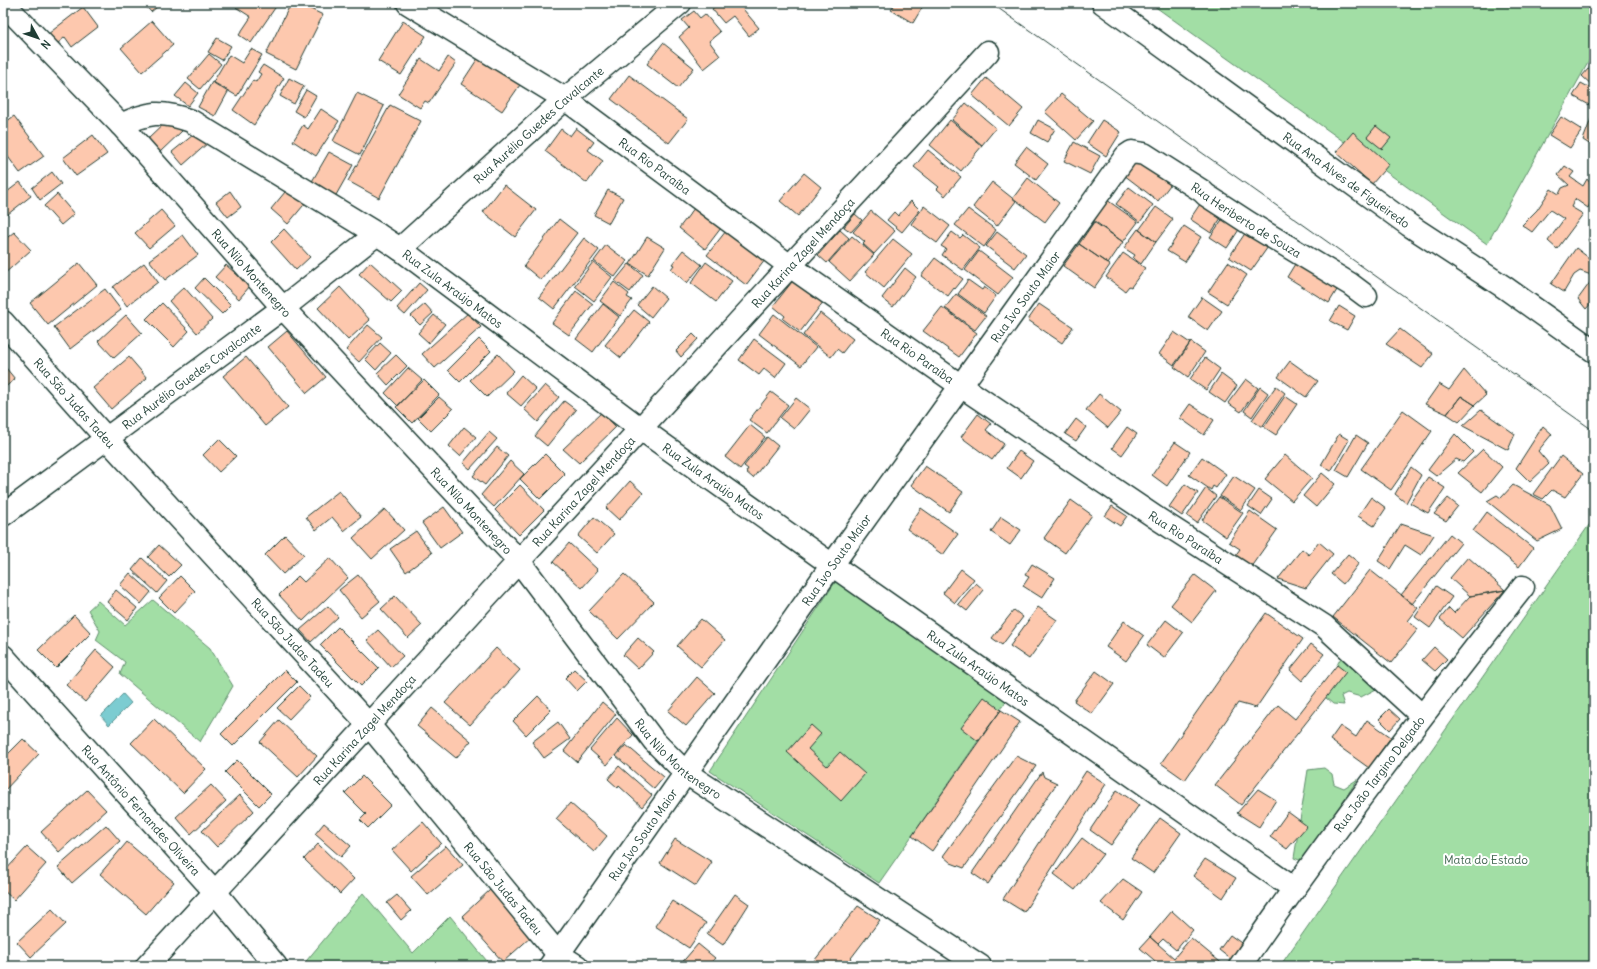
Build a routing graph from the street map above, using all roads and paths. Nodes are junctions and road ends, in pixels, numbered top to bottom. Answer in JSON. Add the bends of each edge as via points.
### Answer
{"nodes":[{"id":1,"x":3,"y":3,"type":"edge"},
{"id":2,"x":408,"y":3,"type":"edge"},
{"id":3,"x":680,"y":3,"type":"edge"},
{"id":4,"x":1103,"y":3,"type":"edge"},
{"id":5,"x":988,"y":52,"type":"dead end"},
{"id":6,"x":565,"y":99,"type":"junction"},
{"id":7,"x":121,"y":125,"type":"junction"},
{"id":8,"x":1126,"y":156,"type":"joint"},
{"id":9,"x":377,"y":234,"type":"junction"},
{"id":10,"x":400,"y":249,"type":"junction"},
{"id":11,"x":790,"y":266,"type":"junction"},
{"id":12,"x":1366,"y":296,"type":"dead end"},
{"id":13,"x":283,"y":308,"type":"junction"},
{"id":14,"x":3,"y":322,"type":"edge"},
{"id":15,"x":1594,"y":351,"type":"edge"},
{"id":16,"x":961,"y":386,"type":"junction"},
{"id":17,"x":641,"y":429,"type":"junction"},
{"id":18,"x":106,"y":439,"type":"junction"},
{"id":19,"x":3,"y":515,"type":"edge"},
{"id":20,"x":519,"y":561,"type":"junction"},
{"id":21,"x":832,"y":564,"type":"junction"},
{"id":22,"x":1523,"y":587,"type":"dead end"},
{"id":23,"x":3,"y":656,"type":"edge"},
{"id":24,"x":1421,"y":716,"type":"junction"},
{"id":25,"x":369,"y":725,"type":"junction"},
{"id":26,"x":686,"y":773,"type":"junction"},
{"id":27,"x":1294,"y":888,"type":"junction"},
{"id":28,"x":215,"y":892,"type":"junction"},
{"id":29,"x":554,"y":960,"type":"edge"},
{"id":30,"x":148,"y":966,"type":"edge"},
{"id":31,"x":276,"y":966,"type":"edge"},
{"id":32,"x":576,"y":966,"type":"edge"},
{"id":33,"x":980,"y":966,"type":"edge"},
{"id":34,"x":1240,"y":966,"type":"edge"}],
"edges":[{"from":1,"to":7,"type":"street","name":"Rua Nilo Montenegro"},
{"from":2,"to":6,"type":"street","name":"Rua Rio Paraíba"},
{"from":3,"to":6,"type":"street","name":"Rua Aurélio Guedes Cavalcante"},
{"from":4,"to":15,"type":"street","name":"Rua Ana Alves de Figueiredo","via":[[1409,225],[1504,287]]},
{"from":5,"to":11,"type":"street","name":"Rua Karina Zagel Mendoça"},
{"from":6,"to":10,"type":"street","name":"Rua Aurélio Guedes Cavalcante"},
{"from":6,"to":11,"type":"street","name":"Rua Rio Paraíba"},
{"from":7,"to":9,"type":"street","name":"Rua Zula Araújo Matos","via":[[141,116],[154,114],[191,121]]},
{"from":7,"to":13,"type":"street","name":"Rua Nilo Montenegro"},
{"from":8,"to":12,"type":"street","name":"Rua Heriberto de Souza","via":[[1132,152],[1144,154]]},
{"from":8,"to":16,"type":"street","name":"Rua Ivo Souto Maior"},
{"from":9,"to":10,"type":"street","name":"Rua Zula Araújo Matos"},
{"from":9,"to":13,"type":"street","name":"Rua Aurélio Guedes Cavalcante"},
{"from":10,"to":17,"type":"street","name":"Rua Zula Araújo Matos"},
{"from":11,"to":16,"type":"street","name":"Rua Rio Paraíba"},
{"from":11,"to":17,"type":"street","name":"Rua Karina Zagel Mendoça"},
{"from":13,"to":18,"type":"street","name":"Rua Aurélio Guedes Cavalcante"},
{"from":13,"to":20,"type":"street","name":"Rua Nilo Montenegro"},
{"from":14,"to":18,"type":"street","name":"Rua São Judas Tadeu"},
{"from":16,"to":21,"type":"street","name":"Rua Ivo Souto Maior"},
{"from":16,"to":24,"type":"street","name":"Rua Rio Paraíba","via":[[1158,519],[1324,626]]},
{"from":17,"to":20,"type":"street","name":"Rua Karina Zagel Mendoça"},
{"from":17,"to":21,"type":"street","name":"Rua Zula Araújo Matos"},
{"from":18,"to":19,"type":"street","name":"Rua Aurélio Guedes Cavalcante"},
{"from":18,"to":25,"type":"street","name":"Rua São Judas Tadeu"},
{"from":20,"to":25,"type":"street","name":"Rua Karina Zagel Mendoça"},
{"from":20,"to":26,"type":"street","name":"Rua Nilo Montenegro","via":[[654,741]]},
{"from":21,"to":26,"type":"street","name":"Rua Ivo Souto Maior"},
{"from":21,"to":27,"type":"street","name":"Rua Zula Araújo Matos"},
{"from":22,"to":24,"type":"street","name":"Rua João Targino Delgado"},
{"from":23,"to":28,"type":"street","name":"Rua Antônio Fernandes Oliveira"},
{"from":24,"to":27,"type":"street","name":"Rua João Targino Delgado"},
{"from":25,"to":28,"type":"street","name":"Rua Karina Zagel Mendoça"},
{"from":25,"to":29,"type":"street","name":"Rua São Judas Tadeu"},
{"from":26,"to":29,"type":"street","name":"Rua Ivo Souto Maior"},
{"from":26,"to":33,"type":"street","name":"Rua Nilo Montenegro"},
{"from":27,"to":34,"type":"street","name":"Rua João Targino Delgado"},
{"from":28,"to":30,"type":"street","name":"Rua Karina Zagel Mendoça"},
{"from":28,"to":31,"type":"street","name":"Rua Antônio Fernandes Oliveira"},
{"from":29,"to":32,"type":"street","name":"Rua São Judas Tadeu"}]}
